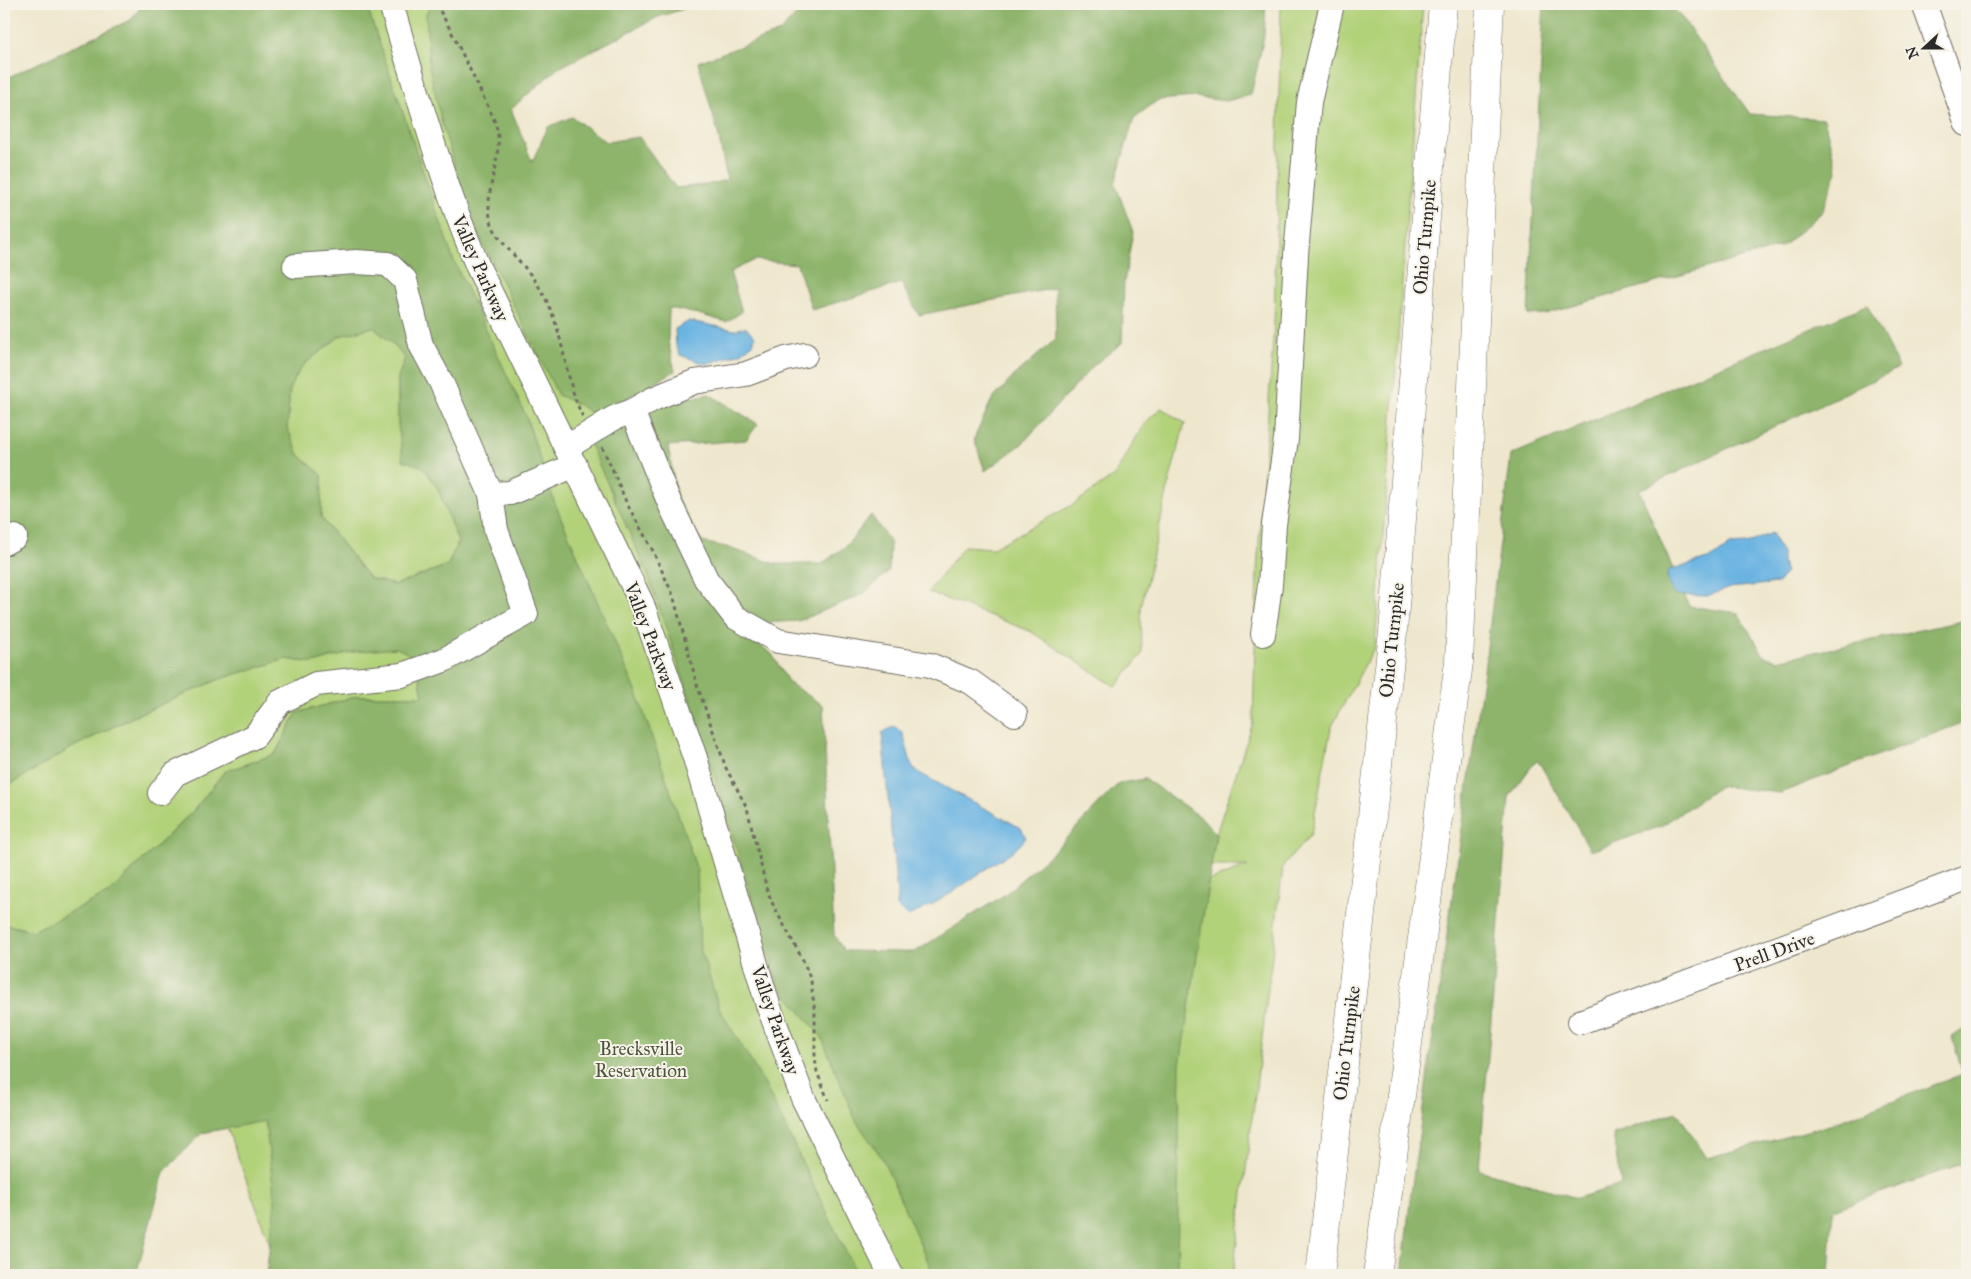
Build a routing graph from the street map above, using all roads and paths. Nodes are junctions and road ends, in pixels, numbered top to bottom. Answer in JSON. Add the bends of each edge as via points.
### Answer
{"nodes":[{"id":1,"x":391,"y":4,"type":"edge"},
{"id":2,"x":1332,"y":4,"type":"edge"},
{"id":3,"x":1443,"y":4,"type":"edge"},
{"id":4,"x":1490,"y":4,"type":"edge"},
{"id":5,"x":1924,"y":4,"type":"edge"},
{"id":6,"x":1967,"y":124,"type":"edge"},
{"id":7,"x":295,"y":266,"type":"dead end"},
{"id":8,"x":805,"y":355,"type":"dead end"},
{"id":9,"x":632,"y":411,"type":"junction"},
{"id":10,"x":570,"y":456,"type":"junction"},
{"id":11,"x":491,"y":494,"type":"junction"},
{"id":12,"x":1263,"y":634,"type":"dead end"},
{"id":13,"x":1015,"y":714,"type":"dead end"},
{"id":14,"x":160,"y":794,"type":"dead end"},
{"id":15,"x":1967,"y":878,"type":"edge"},
{"id":16,"x":1580,"y":1022,"type":"dead end"},
{"id":17,"x":891,"y":1275,"type":"edge"},
{"id":18,"x":1320,"y":1275,"type":"edge"},
{"id":19,"x":1377,"y":1275,"type":"edge"}],
"edges":[{"from":1,"to":10,"type":"street","name":"Valley Parkway","via":[[431,142],[459,222]]},
{"from":2,"to":12,"type":"street","via":[[1309,102],[1296,255],[1286,439]]},
{"from":3,"to":18,"type":"highway","name":"Ohio Turnpike","via":[[1393,632]]},
{"from":4,"to":19,"type":"highway","via":[[1459,662]]},
{"from":5,"to":6,"type":"street"},
{"from":7,"to":11,"type":"street","via":[[356,262],[388,264],[404,280],[421,345]]},
{"from":8,"to":9,"type":"street","via":[[746,374],[694,382],[653,398]]},
{"from":9,"to":10,"type":"street","via":[[614,418]]},
{"from":9,"to":13,"type":"street","via":[[670,504],[706,579],[735,617],[778,641],[930,665],[971,682]]},
{"from":10,"to":11,"type":"street","via":[[510,492]]},
{"from":10,"to":17,"type":"street","name":"Valley Parkway","via":[[642,604],[695,758],[768,1005],[803,1098]]},
{"from":11,"to":14,"type":"street","via":[[496,530],[526,614],[444,660],[402,675],[316,684],[280,702],[255,736],[175,774]]},
{"from":15,"to":16,"type":"street","name":"Prell Drive"}]}
